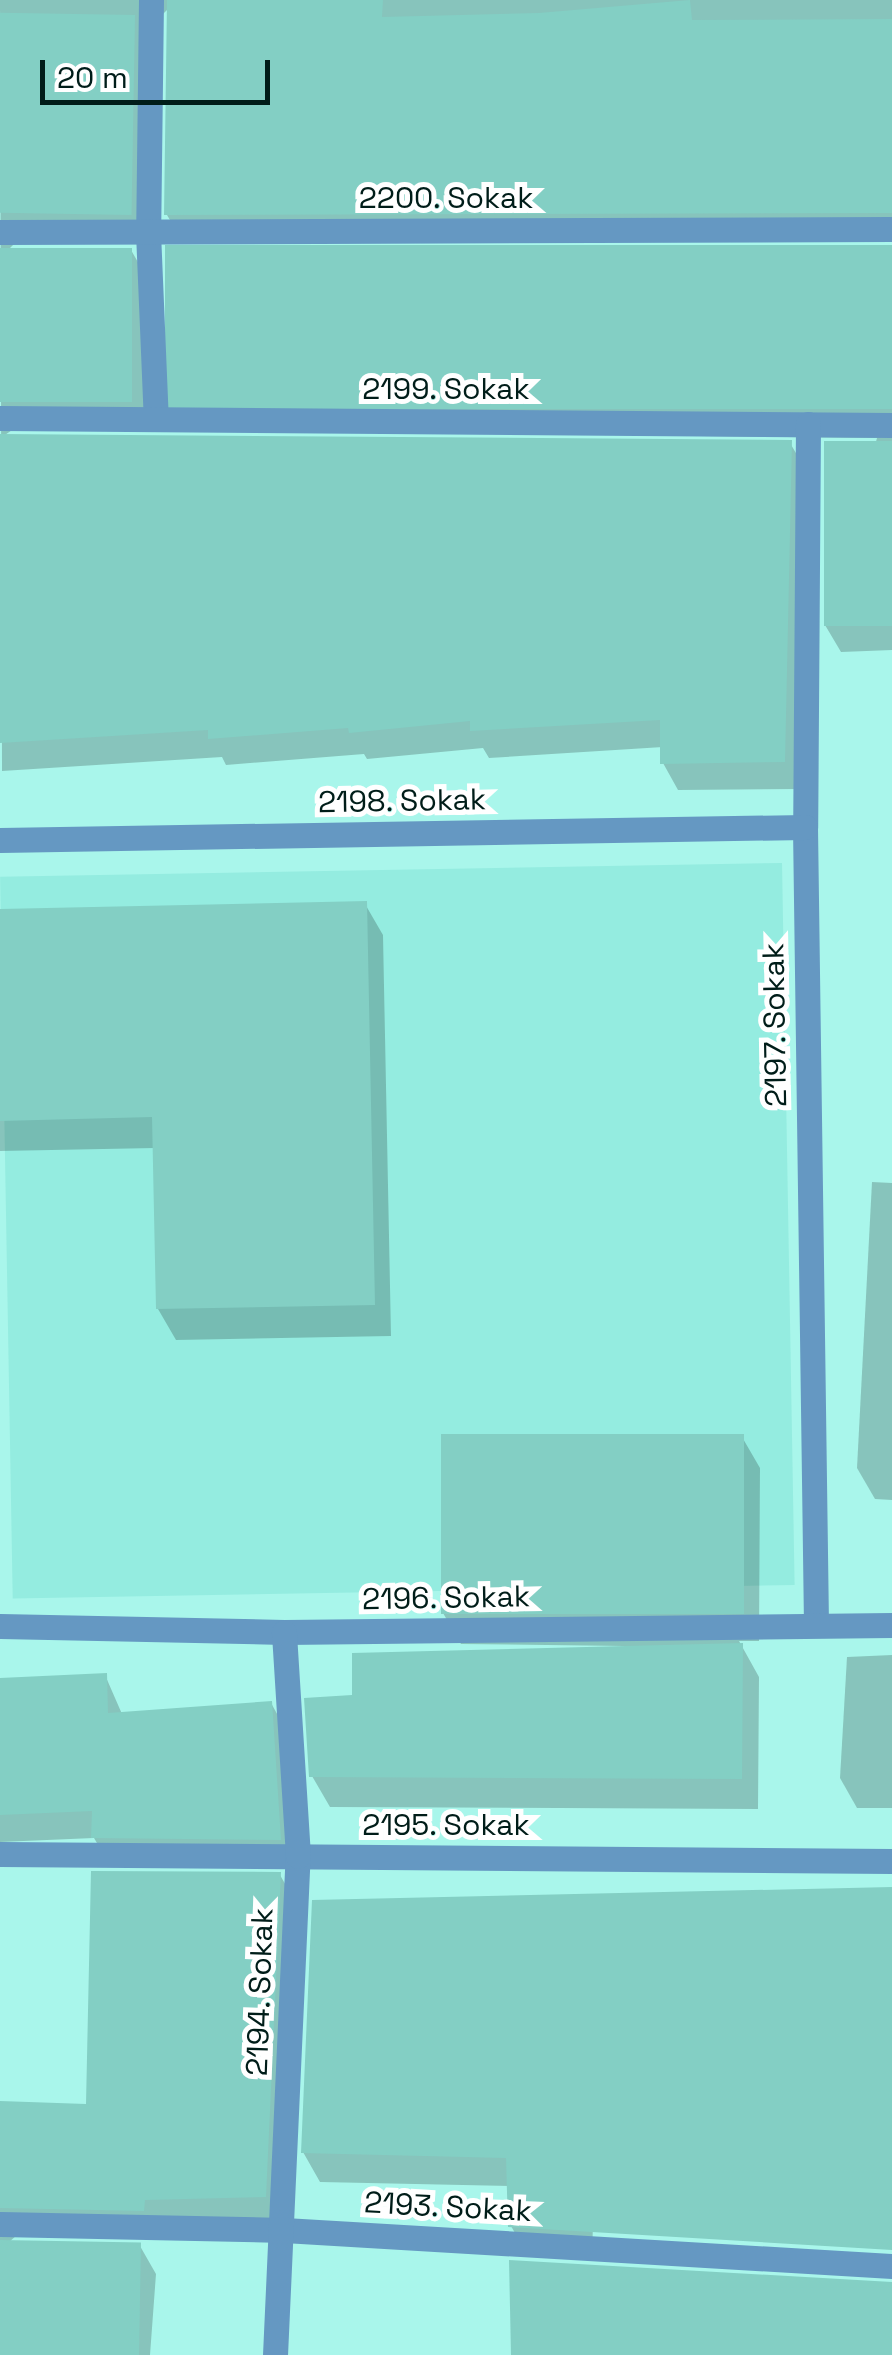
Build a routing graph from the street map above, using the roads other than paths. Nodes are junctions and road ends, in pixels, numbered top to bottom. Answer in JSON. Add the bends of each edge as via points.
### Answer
{"nodes":[{"id":1,"x":152,"y":0,"type":"edge"},
{"id":2,"x":892,"y":229,"type":"edge"},
{"id":3,"x":0,"y":232,"type":"edge"},
{"id":4,"x":148,"y":232,"type":"junction"},
{"id":5,"x":0,"y":418,"type":"edge"},
{"id":6,"x":156,"y":419,"type":"junction"},
{"id":7,"x":808,"y":424,"type":"junction"},
{"id":8,"x":892,"y":426,"type":"edge"},
{"id":9,"x":806,"y":827,"type":"junction"},
{"id":10,"x":0,"y":840,"type":"edge"},
{"id":11,"x":816,"y":1625,"type":"junction"},
{"id":12,"x":892,"y":1625,"type":"edge"},
{"id":13,"x":0,"y":1626,"type":"edge"},
{"id":14,"x":284,"y":1632,"type":"junction"},
{"id":15,"x":0,"y":1854,"type":"edge"},
{"id":16,"x":298,"y":1856,"type":"junction"},
{"id":17,"x":892,"y":1861,"type":"edge"},
{"id":18,"x":0,"y":2224,"type":"edge"},
{"id":19,"x":284,"y":2230,"type":"junction"},
{"id":20,"x":892,"y":2266,"type":"edge"},
{"id":21,"x":275,"y":2355,"type":"edge"}],
"edges":[{"from":1,"to":4,"type":"street"},
{"from":2,"to":4,"type":"street","name":"2200. Sokak"},
{"from":3,"to":4,"type":"street","name":"2200. Sokak"},
{"from":4,"to":6,"type":"street"},
{"from":5,"to":6,"type":"street","name":"2199. Sokak"},
{"from":6,"to":7,"type":"street","name":"2199. Sokak"},
{"from":7,"to":8,"type":"street","name":"2199. Sokak"},
{"from":7,"to":9,"type":"street","name":"2197. Sokak"},
{"from":9,"to":10,"type":"street","name":"2198. Sokak"},
{"from":9,"to":11,"type":"street","name":"2197. Sokak"},
{"from":11,"to":12,"type":"street","name":"2196. Sokak"},
{"from":11,"to":14,"type":"street","name":"2196. Sokak"},
{"from":13,"to":14,"type":"street","name":"2196. Sokak"},
{"from":14,"to":16,"type":"street","name":"2194. Sokak"},
{"from":15,"to":16,"type":"street","name":"2195. Sokak"},
{"from":16,"to":17,"type":"street","name":"2195. Sokak"},
{"from":16,"to":19,"type":"street","name":"2194. Sokak"},
{"from":18,"to":19,"type":"street","name":"2193. Sokak"},
{"from":19,"to":20,"type":"street","name":"2193. Sokak"},
{"from":19,"to":21,"type":"street","name":"2194. Sokak"}]}
